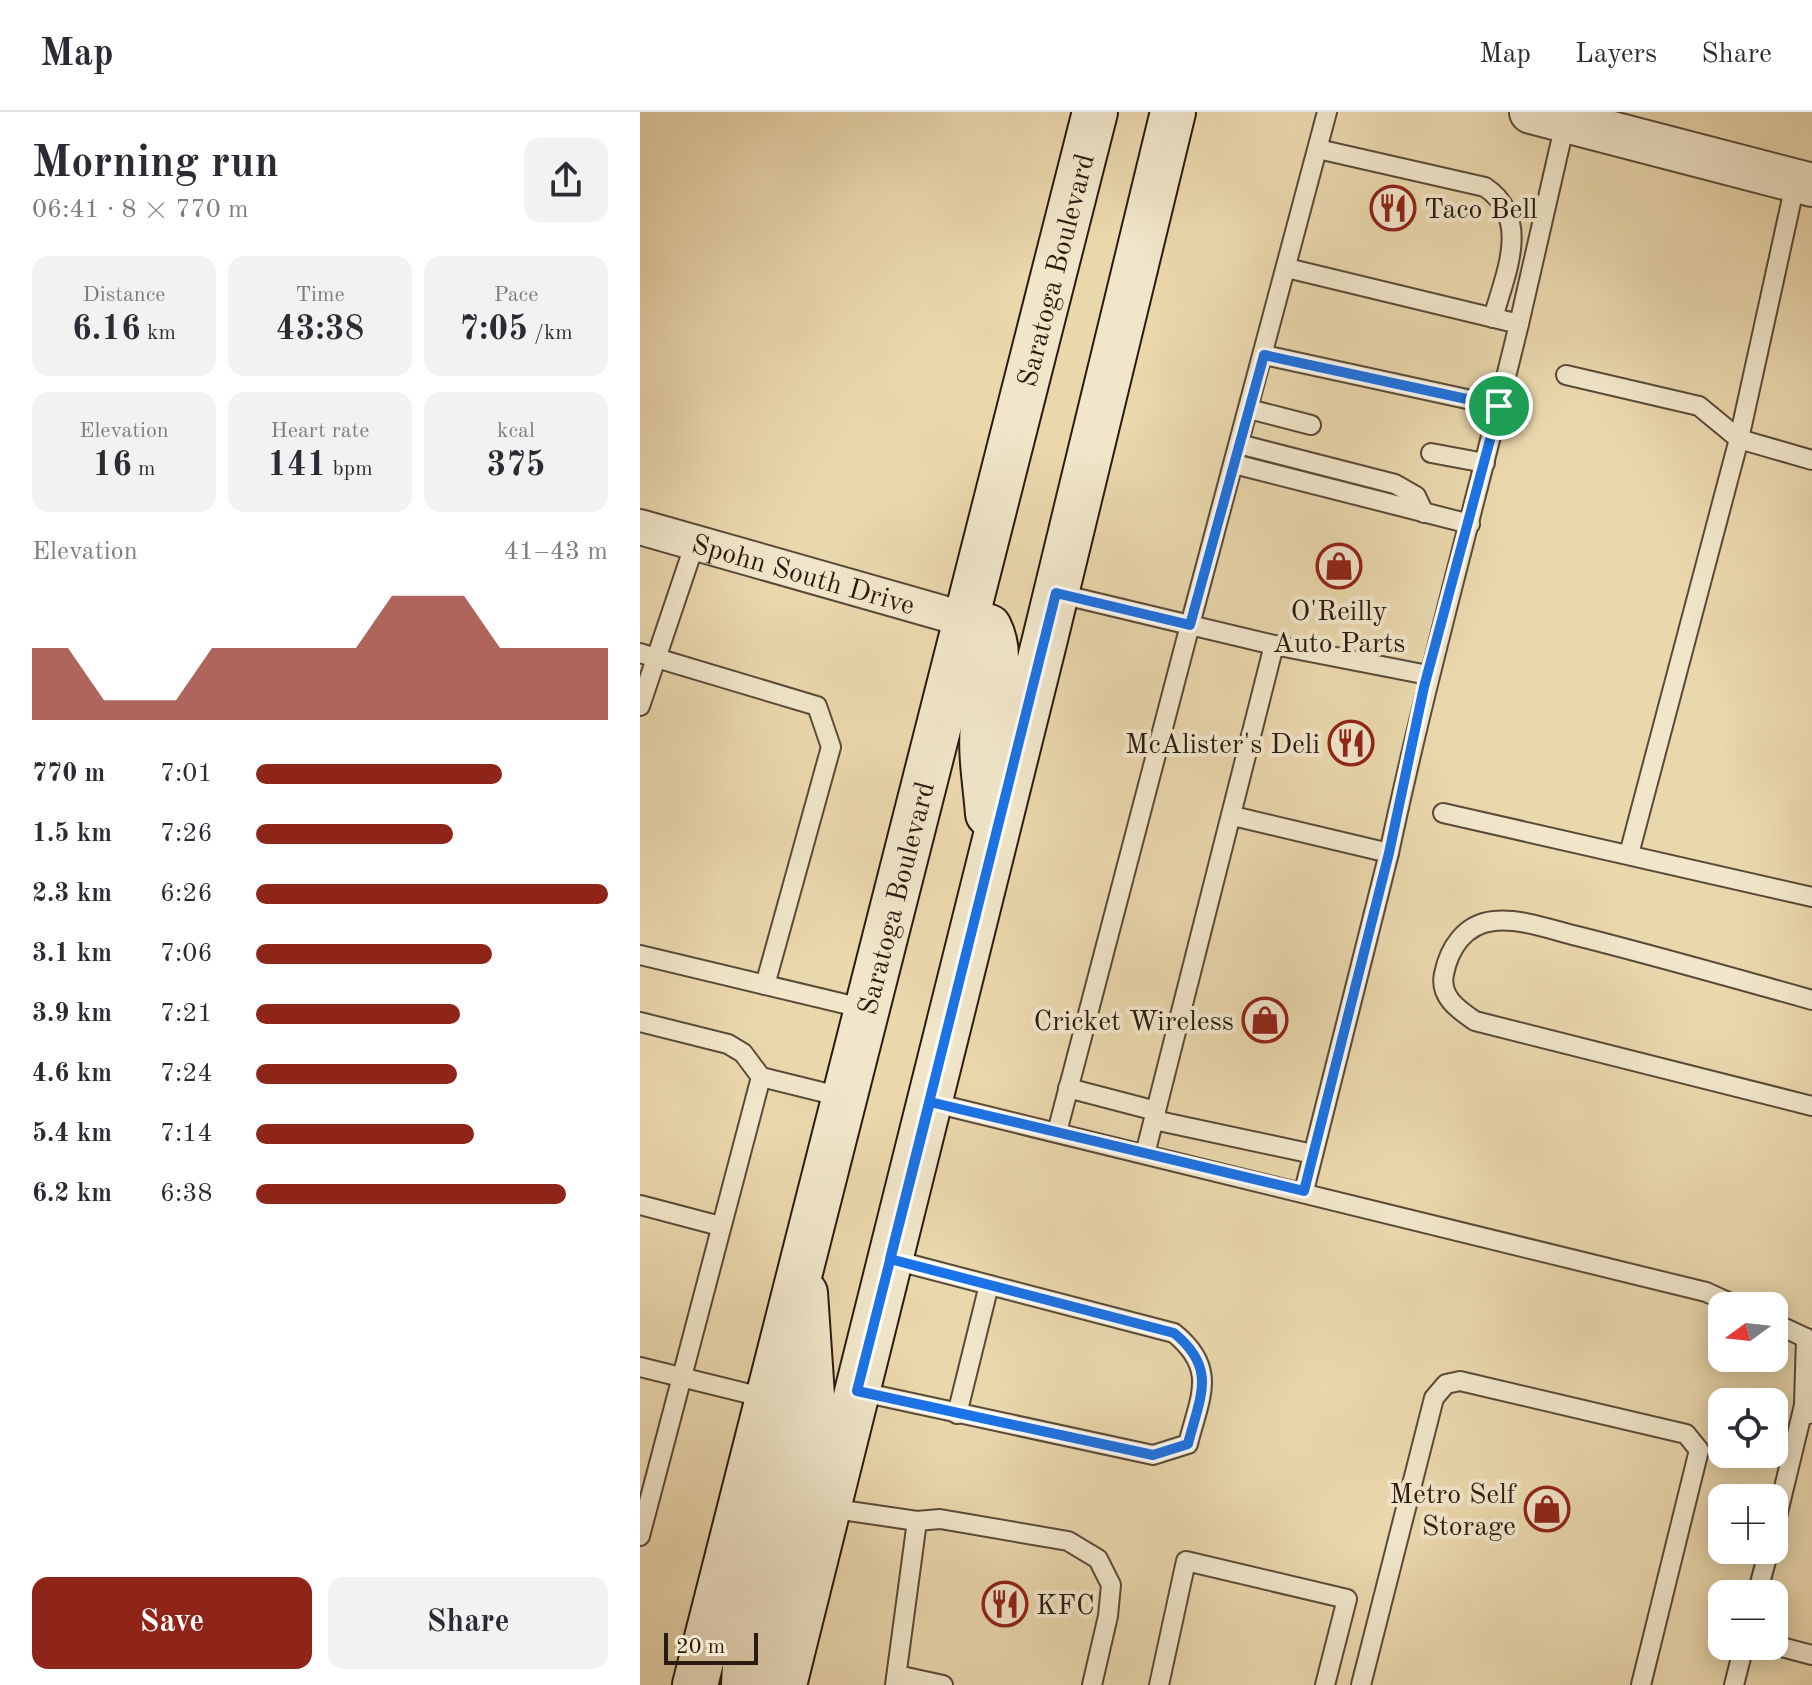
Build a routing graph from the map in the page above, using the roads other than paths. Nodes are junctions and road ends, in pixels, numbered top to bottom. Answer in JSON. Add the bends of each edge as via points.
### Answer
{"nodes":[{"id":1,"x":1095,"y":112,"type":"edge"},
{"id":2,"x":1173,"y":112,"type":"edge"},
{"id":3,"x":1327,"y":112,"type":"edge"},
{"id":4,"x":1555,"y":115,"type":"edge"},
{"id":5,"x":1318,"y":149,"type":"junction"},
{"id":6,"x":1804,"y":183,"type":"edge"},
{"id":7,"x":1287,"y":268,"type":"junction"},
{"id":8,"x":1493,"y":318,"type":"junction"},
{"id":9,"x":1519,"y":324,"type":"junction"},
{"id":10,"x":1264,"y":355,"type":"junction"},
{"id":11,"x":1566,"y":375,"type":"dead end"},
{"id":12,"x":1499,"y":406,"type":"junction"},
{"id":13,"x":1249,"y":409,"type":"junction"},
{"id":14,"x":1311,"y":425,"type":"dead end"},
{"id":15,"x":1739,"y":439,"type":"junction"},
{"id":16,"x":1239,"y":444,"type":"junction"},
{"id":17,"x":1431,"y":453,"type":"dead end"},
{"id":18,"x":1812,"y":460,"type":"edge"},
{"id":19,"x":1485,"y":463,"type":"junction"},
{"id":20,"x":1234,"y":464,"type":"junction"},
{"id":21,"x":1424,"y":513,"type":"junction"},
{"id":22,"x":1470,"y":524,"type":"junction"},
{"id":23,"x":640,"y":527,"type":"edge"},
{"id":24,"x":695,"y":543,"type":"junction"},
{"id":25,"x":1056,"y":593,"type":"junction"},
{"id":26,"x":967,"y":620,"type":"junction"},
{"id":27,"x":1190,"y":625,"type":"junction"},
{"id":28,"x":1274,"y":645,"type":"junction"},
{"id":29,"x":648,"y":656,"type":"edge"},
{"id":30,"x":1428,"y":675,"type":"junction"},
{"id":31,"x":640,"y":706,"type":"edge"},
{"id":32,"x":1443,"y":813,"type":"dead end"},
{"id":33,"x":1233,"y":816,"type":"junction"},
{"id":34,"x":1389,"y":853,"type":"junction"},
{"id":35,"x":1629,"y":854,"type":"junction"},
{"id":36,"x":990,"y":860,"type":"junction"},
{"id":37,"x":1812,"y":897,"type":"edge"},
{"id":38,"x":640,"y":955,"type":"edge"},
{"id":39,"x":765,"y":985,"type":"junction"},
{"id":40,"x":1812,"y":1000,"type":"edge"},
{"id":41,"x":866,"y":1009,"type":"junction"},
{"id":42,"x":640,"y":1022,"type":"edge"},
{"id":43,"x":761,"y":1077,"type":"junction"},
{"id":44,"x":1068,"y":1088,"type":"junction"},
{"id":45,"x":842,"y":1097,"type":"junction"},
{"id":46,"x":930,"y":1102,"type":"junction"},
{"id":47,"x":1812,"y":1106,"type":"edge"},
{"id":48,"x":1155,"y":1115,"type":"junction"},
{"id":49,"x":1057,"y":1132,"type":"junction"},
{"id":50,"x":1145,"y":1154,"type":"junction"},
{"id":51,"x":1313,"y":1154,"type":"junction"},
{"id":52,"x":1304,"y":1191,"type":"junction"},
{"id":53,"x":640,"y":1205,"type":"edge"},
{"id":54,"x":720,"y":1226,"type":"junction"},
{"id":55,"x":802,"y":1251,"type":"junction"},
{"id":56,"x":890,"y":1259,"type":"junction"},
{"id":57,"x":989,"y":1285,"type":"junction"},
{"id":58,"x":1708,"y":1293,"type":"edge"},
{"id":59,"x":1788,"y":1328,"type":"edge"},
{"id":60,"x":1809,"y":1336,"type":"edge"},
{"id":61,"x":640,"y":1367,"type":"edge"},
{"id":62,"x":680,"y":1376,"type":"junction"},
{"id":63,"x":857,"y":1391,"type":"junction"},
{"id":64,"x":766,"y":1398,"type":"junction"},
{"id":65,"x":1808,"y":1413,"type":"edge"},
{"id":66,"x":957,"y":1414,"type":"junction"},
{"id":67,"x":1787,"y":1484,"type":"edge"},
{"id":68,"x":828,"y":1508,"type":"junction"},
{"id":69,"x":917,"y":1521,"type":"junction"},
{"id":70,"x":640,"y":1536,"type":"edge"},
{"id":71,"x":1788,"y":1649,"type":"edge"},
{"id":72,"x":1812,"y":1655,"type":"edge"},
{"id":73,"x":1740,"y":1660,"type":"edge"},
{"id":74,"x":896,"y":1680,"type":"edge"},
{"id":75,"x":695,"y":1685,"type":"edge"},
{"id":76,"x":744,"y":1685,"type":"edge"},
{"id":77,"x":784,"y":1685,"type":"edge"},
{"id":78,"x":943,"y":1685,"type":"edge"},
{"id":79,"x":1092,"y":1685,"type":"edge"},
{"id":80,"x":1159,"y":1685,"type":"edge"},
{"id":81,"x":1325,"y":1685,"type":"edge"},
{"id":82,"x":1361,"y":1685,"type":"edge"},
{"id":83,"x":1641,"y":1685,"type":"edge"},
{"id":84,"x":1734,"y":1685,"type":"edge"}],
"edges":[{"from":1,"to":26,"type":"main road","name":"Saratoga Boulevard"},
{"from":2,"to":25,"type":"main road"},
{"from":3,"to":5,"type":"lane"},
{"from":4,"to":6,"type":"street"},
{"from":4,"to":9,"type":"lane"},
{"from":5,"to":7,"type":"lane"},
{"from":5,"to":8,"type":"lane","via":[[1485,187],[1500,197],[1514,233]]},
{"from":6,"to":15,"type":"lane"},
{"from":7,"to":8,"type":"lane"},
{"from":7,"to":10,"type":"lane"},
{"from":8,"to":9,"type":"lane"},
{"from":9,"to":12,"type":"lane"},
{"from":10,"to":12,"type":"lane"},
{"from":10,"to":13,"type":"lane"},
{"from":11,"to":15,"type":"lane","via":[[1699,406]]},
{"from":12,"to":19,"type":"lane"},
{"from":13,"to":14,"type":"lane"},
{"from":13,"to":16,"type":"lane"},
{"from":15,"to":18,"type":"lane"},
{"from":15,"to":35,"type":"lane"},
{"from":16,"to":20,"type":"lane"},
{"from":16,"to":21,"type":"lane","via":[[1395,484],[1416,496]]},
{"from":17,"to":19,"type":"lane"},
{"from":19,"to":22,"type":"lane"},
{"from":20,"to":21,"type":"lane"},
{"from":20,"to":27,"type":"lane"},
{"from":21,"to":22,"type":"lane"},
{"from":22,"to":30,"type":"lane"},
{"from":23,"to":24,"type":"street","name":"Spohn South Drive"},
{"from":24,"to":26,"type":"street","name":"Spohn South Drive"},
{"from":24,"to":29,"type":"lane"},
{"from":25,"to":27,"type":"lane"},
{"from":25,"to":36,"type":"main road"},
{"from":26,"to":36,"type":"main road","via":[[989,627],[997,643],[983,726]]},
{"from":26,"to":41,"type":"main road","name":"Saratoga Boulevard"},
{"from":27,"to":28,"type":"lane"},
{"from":27,"to":44,"type":"lane"},
{"from":28,"to":30,"type":"lane"},
{"from":28,"to":33,"type":"lane"},
{"from":29,"to":31,"type":"lane"},
{"from":29,"to":39,"type":"lane","via":[[817,706],[831,747]]},
{"from":30,"to":34,"type":"lane"},
{"from":32,"to":35,"type":"lane"},
{"from":33,"to":34,"type":"lane"},
{"from":33,"to":48,"type":"lane"},
{"from":34,"to":51,"type":"lane"},
{"from":35,"to":37,"type":"lane"},
{"from":36,"to":46,"type":"main road"},
{"from":38,"to":39,"type":"lane"},
{"from":39,"to":41,"type":"lane"},
{"from":40,"to":47,"type":"lane","via":[[1634,950],[1493,921],[1471,929],[1450,949],[1443,980],[1451,1004],[1475,1021]]},
{"from":41,"to":45,"type":"main road","name":"Saratoga Boulevard"},
{"from":42,"to":43,"type":"lane","via":[[736,1047]]},
{"from":43,"to":45,"type":"lane"},
{"from":43,"to":54,"type":"lane"},
{"from":44,"to":48,"type":"lane"},
{"from":44,"to":49,"type":"lane"},
{"from":45,"to":55,"type":"main road","name":"Saratoga Boulevard"},
{"from":46,"to":49,"type":"lane"},
{"from":46,"to":56,"type":"main road"},
{"from":48,"to":50,"type":"lane"},
{"from":48,"to":51,"type":"lane"},
{"from":49,"to":50,"type":"lane"},
{"from":50,"to":52,"type":"lane"},
{"from":51,"to":52,"type":"lane"},
{"from":52,"to":58,"type":"lane"},
{"from":53,"to":54,"type":"lane"},
{"from":54,"to":62,"type":"lane"},
{"from":55,"to":64,"type":"main road","name":"Saratoga Boulevard"},
{"from":55,"to":76,"type":"main road","via":[[812,1396]]},
{"from":56,"to":57,"type":"lane"},
{"from":56,"to":63,"type":"main road"},
{"from":57,"to":66,"type":"lane"},
{"from":57,"to":66,"type":"lane","via":[[1174,1333],[1201,1363],[1204,1382],[1188,1444],[1153,1455]]},
{"from":59,"to":60,"type":"lane"},
{"from":60,"to":65,"type":"lane"},
{"from":61,"to":62,"type":"lane"},
{"from":62,"to":64,"type":"lane"},
{"from":62,"to":70,"type":"lane"},
{"from":63,"to":66,"type":"lane"},
{"from":63,"to":68,"type":"main road"},
{"from":64,"to":75,"type":"main road","name":"Saratoga Boulevard"},
{"from":65,"to":67,"type":"lane"},
{"from":68,"to":69,"type":"lane"},
{"from":68,"to":77,"type":"main road"},
{"from":69,"to":74,"type":"lane"},
{"from":69,"to":79,"type":"lane","via":[[940,1519],[1068,1541],[1098,1559],[1111,1585]]},
{"from":71,"to":72,"type":"lane"},
{"from":73,"to":84,"type":"lane"},
{"from":74,"to":78,"type":"lane"},
{"from":80,"to":81,"type":"lane","via":[[1186,1561],[1347,1599]]},
{"from":82,"to":83,"type":"lane","via":[[1434,1398],[1446,1384],[1460,1381],[1686,1434],[1699,1450]]}]}
